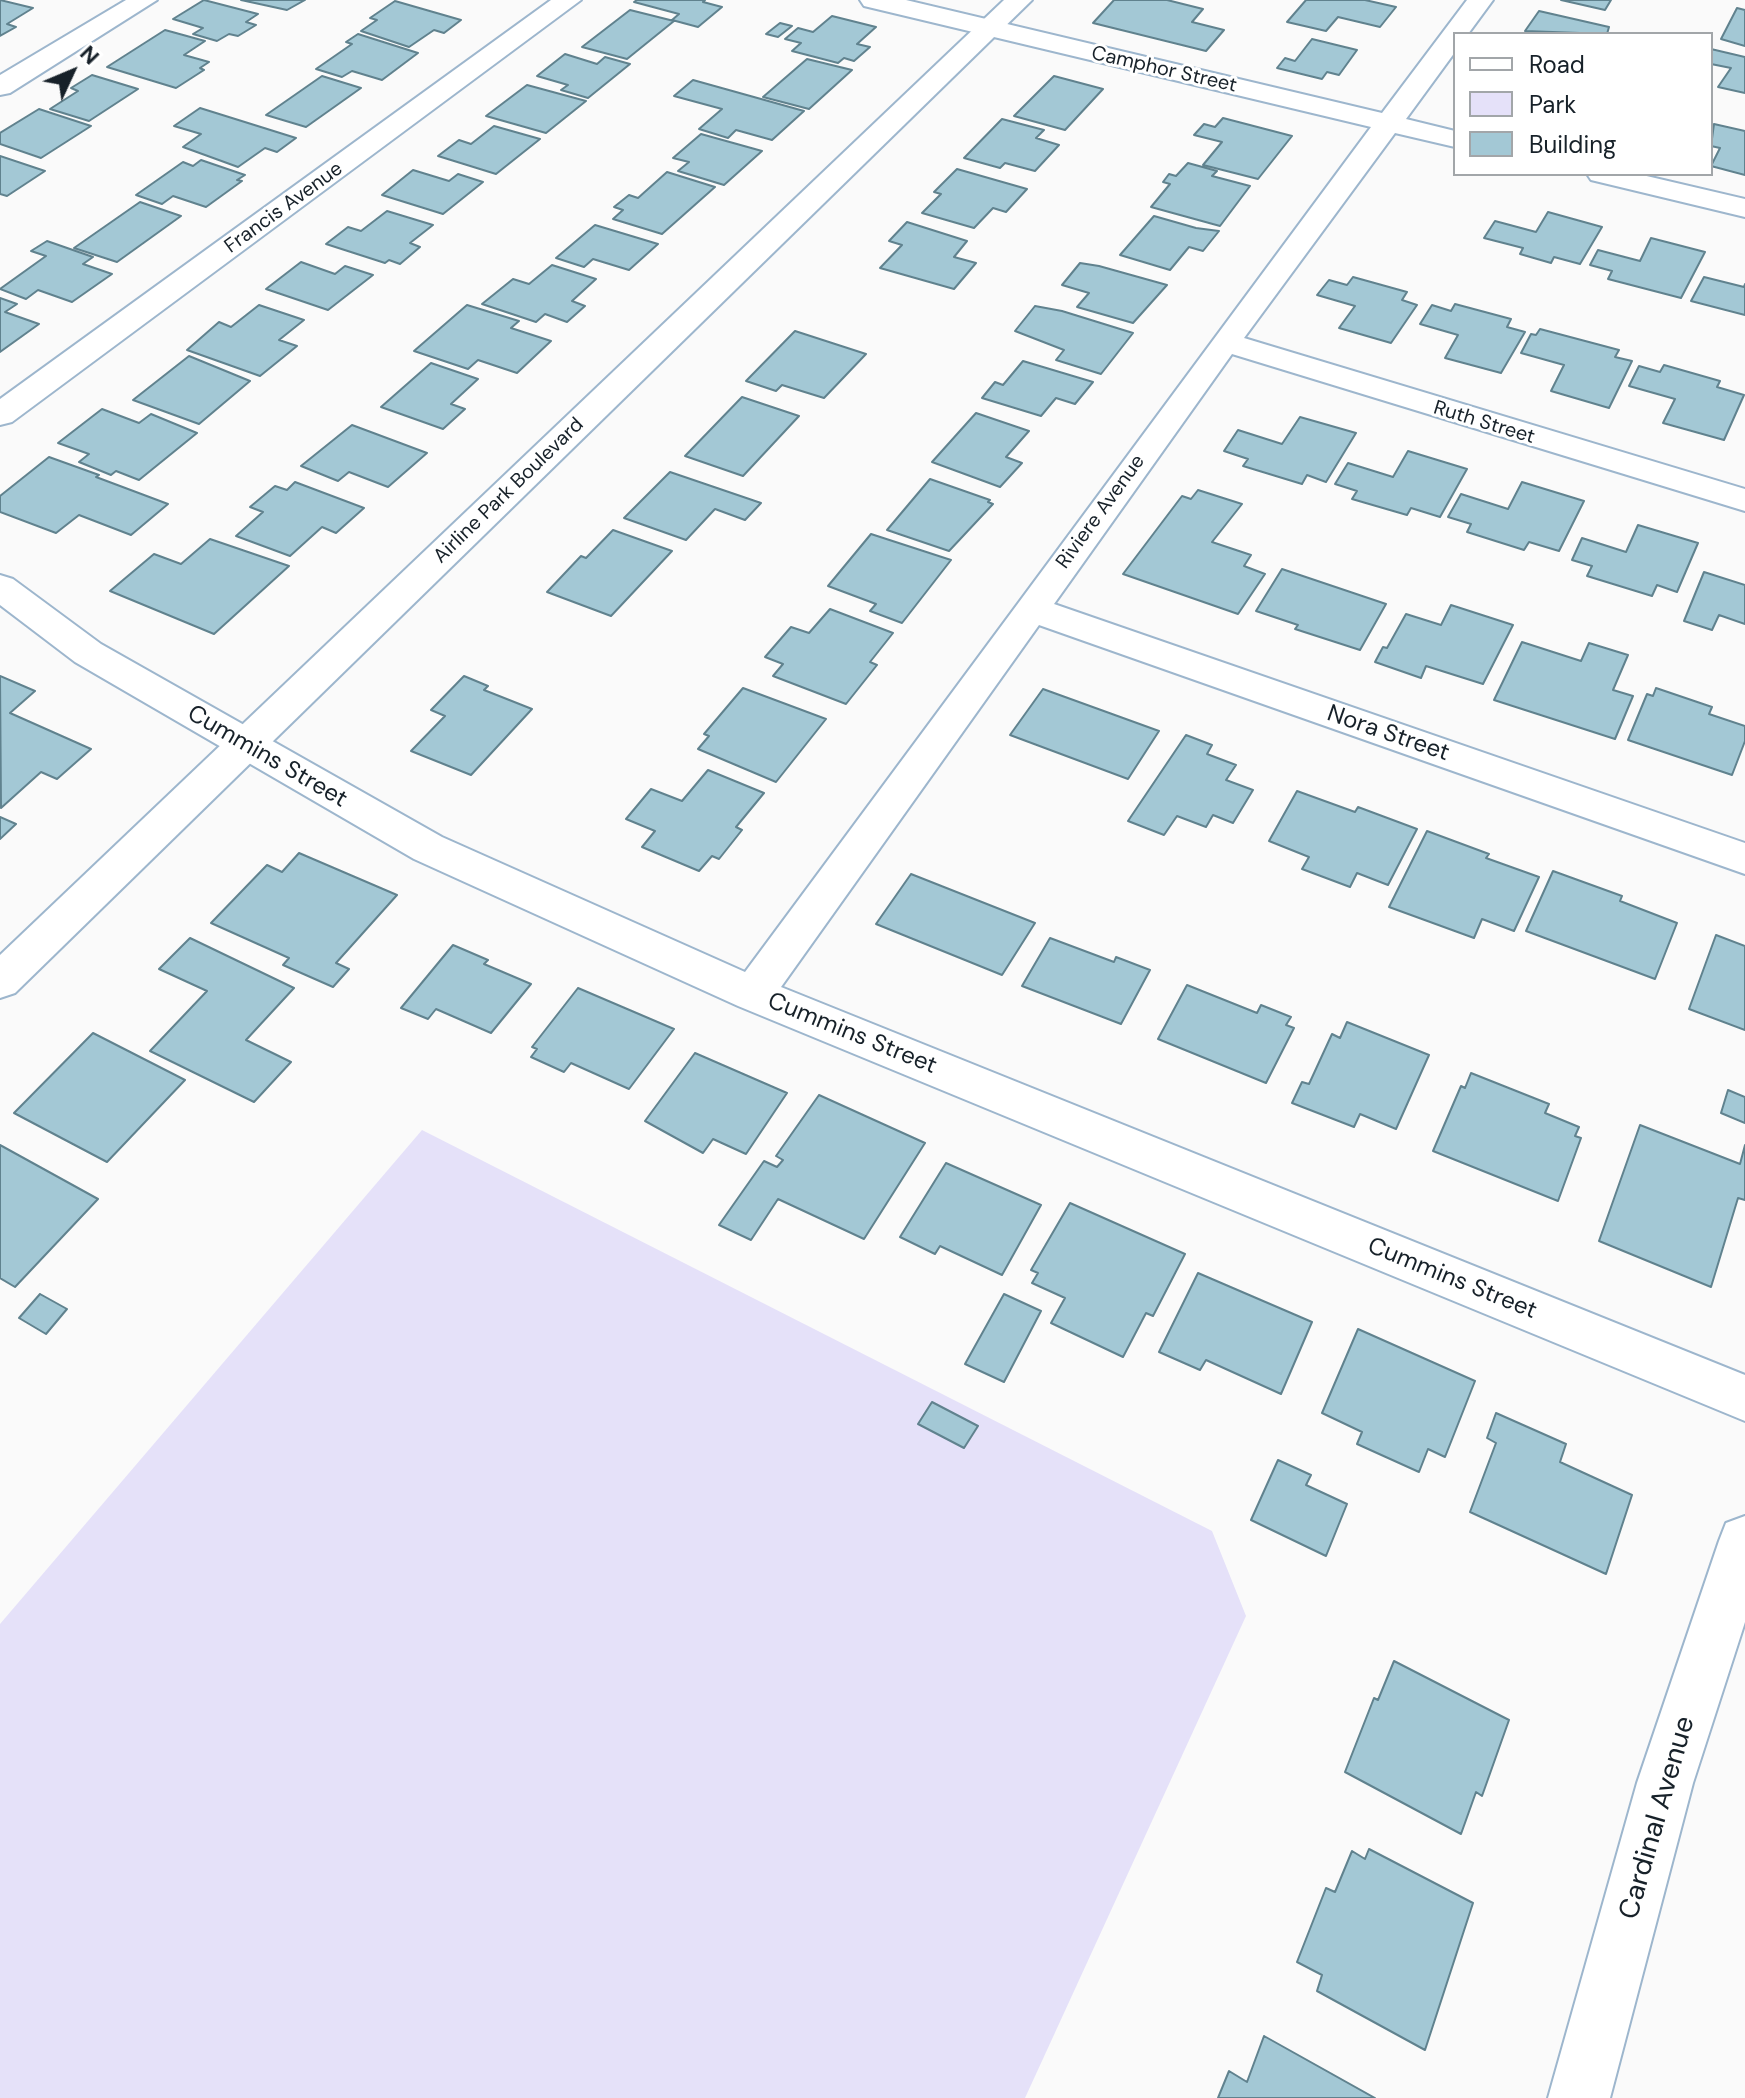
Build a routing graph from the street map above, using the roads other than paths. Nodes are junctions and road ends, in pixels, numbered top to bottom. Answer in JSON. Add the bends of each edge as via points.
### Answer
{"nodes":[{"id":1,"x":144,"y":0,"type":"edge"},
{"id":2,"x":568,"y":0,"type":"edge"},
{"id":3,"x":873,"y":0,"type":"edge"},
{"id":4,"x":1019,"y":0,"type":"edge"},
{"id":5,"x":1480,"y":0,"type":"edge"},
{"id":6,"x":989,"y":29,"type":"junction"},
{"id":7,"x":1456,"y":32,"type":"edge"},
{"id":8,"x":1453,"y":37,"type":"edge"},
{"id":9,"x":0,"y":87,"type":"edge"},
{"id":10,"x":1389,"y":123,"type":"junction"},
{"id":11,"x":1453,"y":139,"type":"edge"},
{"id":12,"x":1609,"y":176,"type":"edge"},
{"id":13,"x":1745,"y":208,"type":"edge"},
{"id":14,"x":1225,"y":342,"type":"junction"},
{"id":15,"x":0,"y":415,"type":"edge"},
{"id":16,"x":1745,"y":500,"type":"edge"},
{"id":17,"x":0,"y":587,"type":"edge"},
{"id":18,"x":1031,"y":609,"type":"junction"},
{"id":19,"x":245,"y":745,"type":"junction"},
{"id":20,"x":1745,"y":859,"type":"edge"},
{"id":21,"x":0,"y":981,"type":"edge"},
{"id":22,"x":753,"y":994,"type":"junction"},
{"id":23,"x":1745,"y":1398,"type":"edge"},
{"id":24,"x":1745,"y":1541,"type":"edge"},
{"id":25,"x":1579,"y":2098,"type":"edge"}],
"edges":[{"from":1,"to":9,"type":"street"},
{"from":2,"to":15,"type":"street","name":"Francis Avenue"},
{"from":3,"to":6,"type":"street","name":"Camphor Street"},
{"from":4,"to":6,"type":"street","name":"Airline Park Boulevard"},
{"from":5,"to":7,"type":"street","name":"Riviere Avenue"},
{"from":6,"to":10,"type":"street","name":"Camphor Street"},
{"from":6,"to":19,"type":"street","name":"Airline Park Boulevard"},
{"from":8,"to":10,"type":"street","name":"Riviere Avenue"},
{"from":10,"to":11,"type":"street","name":"Camphor Street"},
{"from":10,"to":14,"type":"street","name":"Riviere Avenue"},
{"from":12,"to":13,"type":"street"},
{"from":14,"to":16,"type":"street","name":"Ruth Street"},
{"from":14,"to":18,"type":"street","name":"Riviere Avenue"},
{"from":17,"to":19,"type":"street","name":"Cummins Street","via":[[88,653]]},
{"from":18,"to":20,"type":"street","name":"Nora Street"},
{"from":18,"to":22,"type":"street","name":"Riviere Avenue"},
{"from":19,"to":21,"type":"street","name":"Airline Park Boulevard"},
{"from":19,"to":22,"type":"street","name":"Cummins Street","via":[[428,848]]},
{"from":22,"to":23,"type":"street","name":"Cummins Street"},
{"from":24,"to":25,"type":"street","name":"Cardinal Avenue","via":[[1665,1783]]}]}
